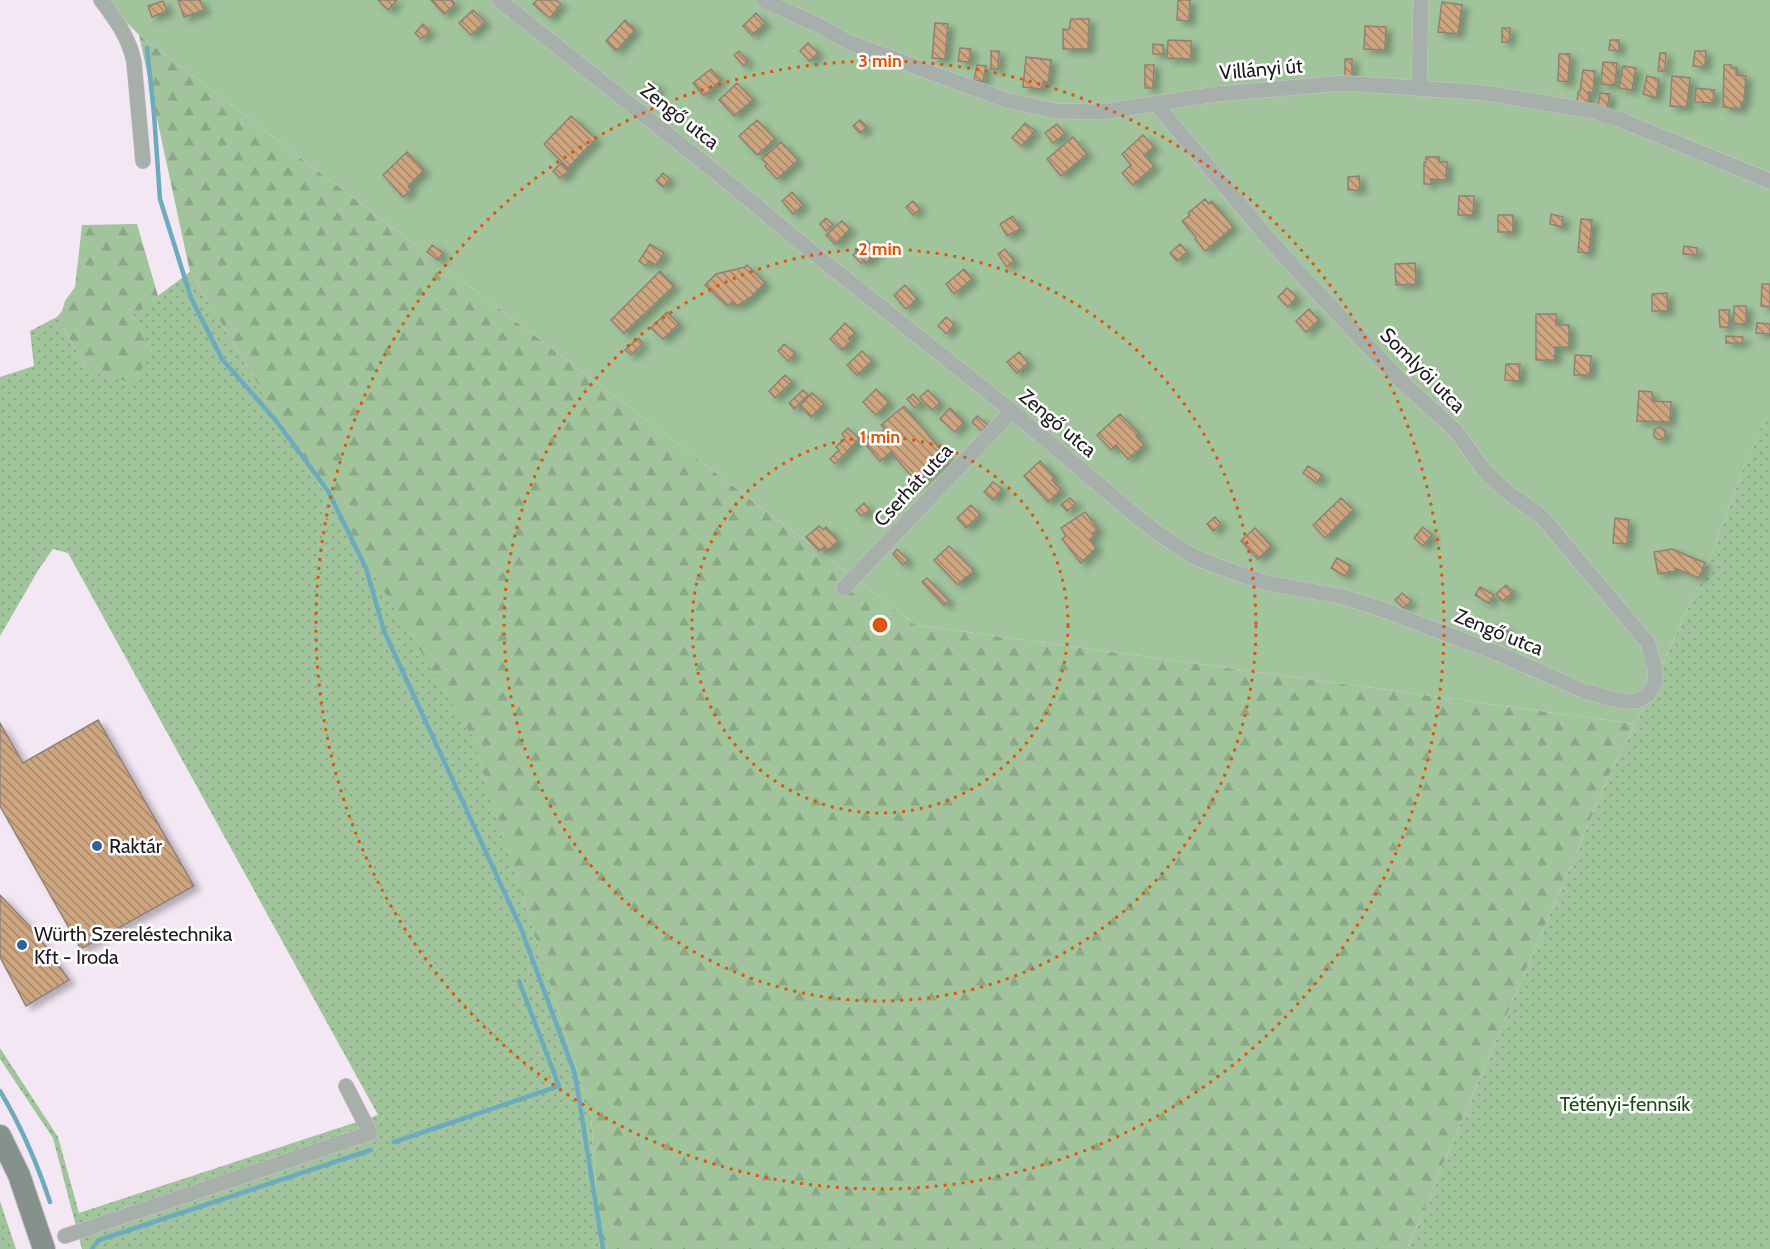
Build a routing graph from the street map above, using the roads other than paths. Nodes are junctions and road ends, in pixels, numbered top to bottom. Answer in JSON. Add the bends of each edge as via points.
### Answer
{"nodes":[{"id":1,"x":101,"y":0,"type":"edge"},
{"id":2,"x":499,"y":0,"type":"edge"},
{"id":3,"x":762,"y":0,"type":"edge"},
{"id":4,"x":1421,"y":0,"type":"edge"},
{"id":5,"x":1419,"y":88,"type":"junction"},
{"id":6,"x":1155,"y":103,"type":"junction"},
{"id":7,"x":143,"y":161,"type":"dead end"},
{"id":8,"x":1770,"y":181,"type":"edge"},
{"id":9,"x":1012,"y":411,"type":"junction"},
{"id":10,"x":844,"y":588,"type":"dead end"},
{"id":11,"x":1655,"y":669,"type":"joint"},
{"id":12,"x":346,"y":1086,"type":"dead end"},
{"id":13,"x":0,"y":1136,"type":"edge"},
{"id":14,"x":65,"y":1236,"type":"dead end"},
{"id":15,"x":44,"y":1249,"type":"edge"}],
"edges":[{"from":1,"to":7,"type":"street","via":[[131,48]]},
{"from":2,"to":9,"type":"street","name":"Zengő utca"},
{"from":3,"to":6,"type":"street","name":"Villányi út","via":[[848,42],[1006,100],[1055,111],[1102,112]]},
{"from":4,"to":5,"type":"street"},
{"from":5,"to":6,"type":"street","name":"Villányi út","via":[[1344,83]]},
{"from":5,"to":8,"type":"street","name":"Villányi út","via":[[1487,93],[1596,112]]},
{"from":6,"to":11,"type":"street","name":"Somlyói utca","via":[[1268,238],[1401,381],[1455,431],[1483,469],[1542,517],[1648,642]]},
{"from":9,"to":10,"type":"street","name":"Cserhát utca"},
{"from":9,"to":11,"type":"street","name":"Zengő utca","via":[[1165,538],[1217,566],[1263,582],[1343,597],[1378,608],[1584,691],[1620,701],[1637,701],[1648,695],[1655,681]]},
{"from":12,"to":14,"type":"street","via":[[370,1133]]},
{"from":13,"to":15,"type":"main road","via":[[19,1176]]}]}
